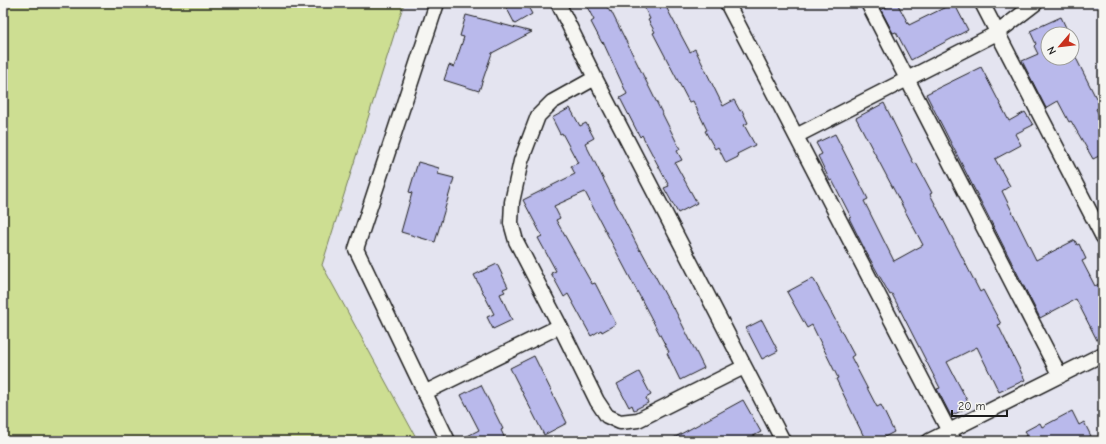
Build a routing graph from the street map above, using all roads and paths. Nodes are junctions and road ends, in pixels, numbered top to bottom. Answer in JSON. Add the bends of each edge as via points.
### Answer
{"nodes":[{"id":1,"x":437,"y":3,"type":"edge"},
{"id":2,"x":558,"y":3,"type":"edge"},
{"id":3,"x":727,"y":3,"type":"edge"},
{"id":4,"x":868,"y":3,"type":"edge"},
{"id":5,"x":982,"y":3,"type":"edge"},
{"id":6,"x":1036,"y":3,"type":"edge"},
{"id":7,"x":998,"y":33,"type":"junction"},
{"id":8,"x":595,"y":78,"type":"junction"},
{"id":9,"x":908,"y":79,"type":"junction"},
{"id":10,"x":796,"y":136,"type":"junction"},
{"id":11,"x":1103,"y":237,"type":"edge"},
{"id":12,"x":560,"y":326,"type":"junction"},
{"id":13,"x":1103,"y":354,"type":"edge"},
{"id":14,"x":744,"y":367,"type":"junction"},
{"id":15,"x":1060,"y":376,"type":"junction"},
{"id":16,"x":424,"y":393,"type":"junction"},
{"id":17,"x":952,"y":436,"type":"edge"},
{"id":18,"x":448,"y":441,"type":"edge"},
{"id":19,"x":783,"y":441,"type":"edge"},
{"id":20,"x":930,"y":441,"type":"edge"}],
"edges":[{"from":1,"to":16,"type":"street","via":[[356,248]]},
{"from":2,"to":8,"type":"street"},
{"from":3,"to":10,"type":"street"},
{"from":4,"to":9,"type":"street"},
{"from":5,"to":7,"type":"street"},
{"from":6,"to":7,"type":"street"},
{"from":7,"to":9,"type":"street"},
{"from":7,"to":11,"type":"street"},
{"from":8,"to":12,"type":"street","via":[[552,102],[538,116],[521,161],[512,202],[511,223],[516,241]]},
{"from":8,"to":14,"type":"street"},
{"from":9,"to":10,"type":"street"},
{"from":9,"to":15,"type":"street"},
{"from":10,"to":17,"type":"street"},
{"from":12,"to":14,"type":"street","via":[[603,411],[607,416],[620,422],[638,420]]},
{"from":12,"to":16,"type":"street"},
{"from":13,"to":15,"type":"street"},
{"from":14,"to":19,"type":"street"},
{"from":15,"to":17,"type":"street"},
{"from":16,"to":18,"type":"street"},
{"from":17,"to":20,"type":"street"}]}
